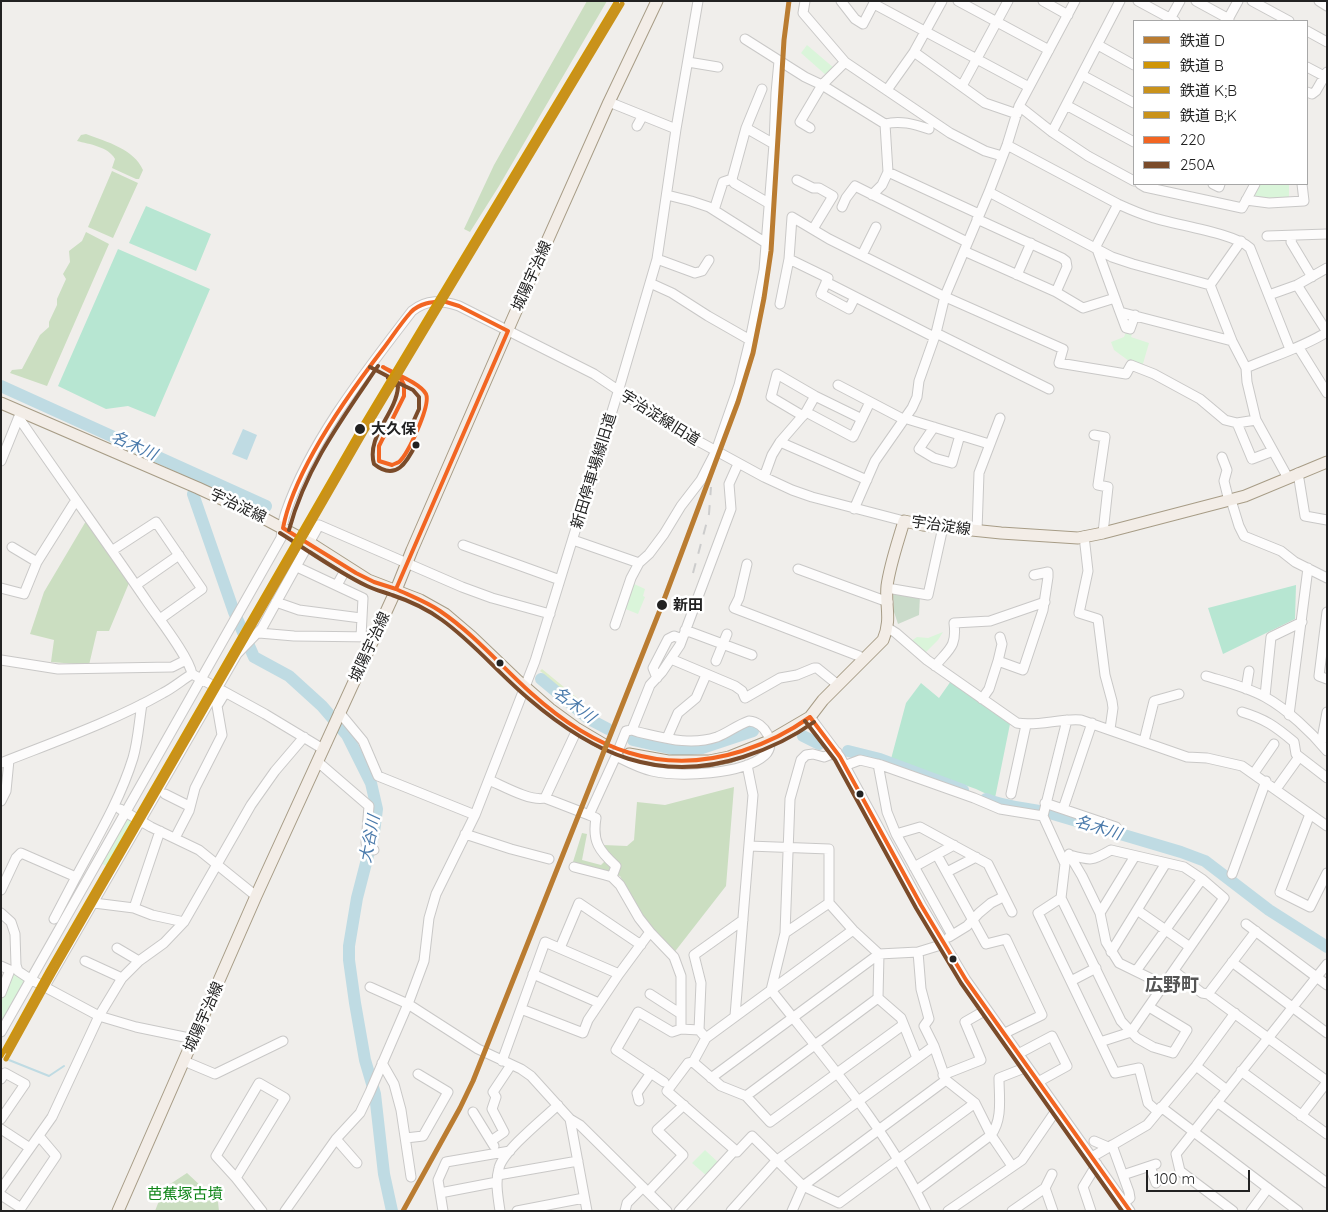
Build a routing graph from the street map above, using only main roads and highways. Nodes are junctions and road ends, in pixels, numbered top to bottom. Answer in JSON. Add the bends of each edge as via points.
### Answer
{"nodes":[{"id":1,"x":657,"y":1,"type":"edge"},
{"id":2,"x":1,"y":403,"type":"edge"},
{"id":3,"x":1327,"y":462,"type":"edge"},
{"id":4,"x":396,"y":590,"type":"junction"},
{"id":5,"x":603,"y":744,"type":"dead end"},
{"id":6,"x":628,"y":754,"type":"dead end"},
{"id":7,"x":118,"y":1211,"type":"edge"}],
"edges":[{"from":1,"to":4,"type":"main road","name":"城陽宇治線","via":[[609,102]]},
{"from":2,"to":4,"type":"main road","name":"宇治淀線","via":[[20,415],[198,488],[283,528],[368,580]]},
{"from":3,"to":6,"type":"main road","name":"宇治淀線","via":[[1245,496],[1084,536],[1065,538],[977,531],[904,521],[889,573],[888,628],[883,640],[822,700],[810,717],[769,741],[709,761],[668,761]]},
{"from":4,"to":5,"type":"main road","name":"宇治淀線","via":[[445,614],[525,688],[576,728]]},
{"from":4,"to":7,"type":"main road","name":"城陽宇治線","via":[[256,896]]}]}
